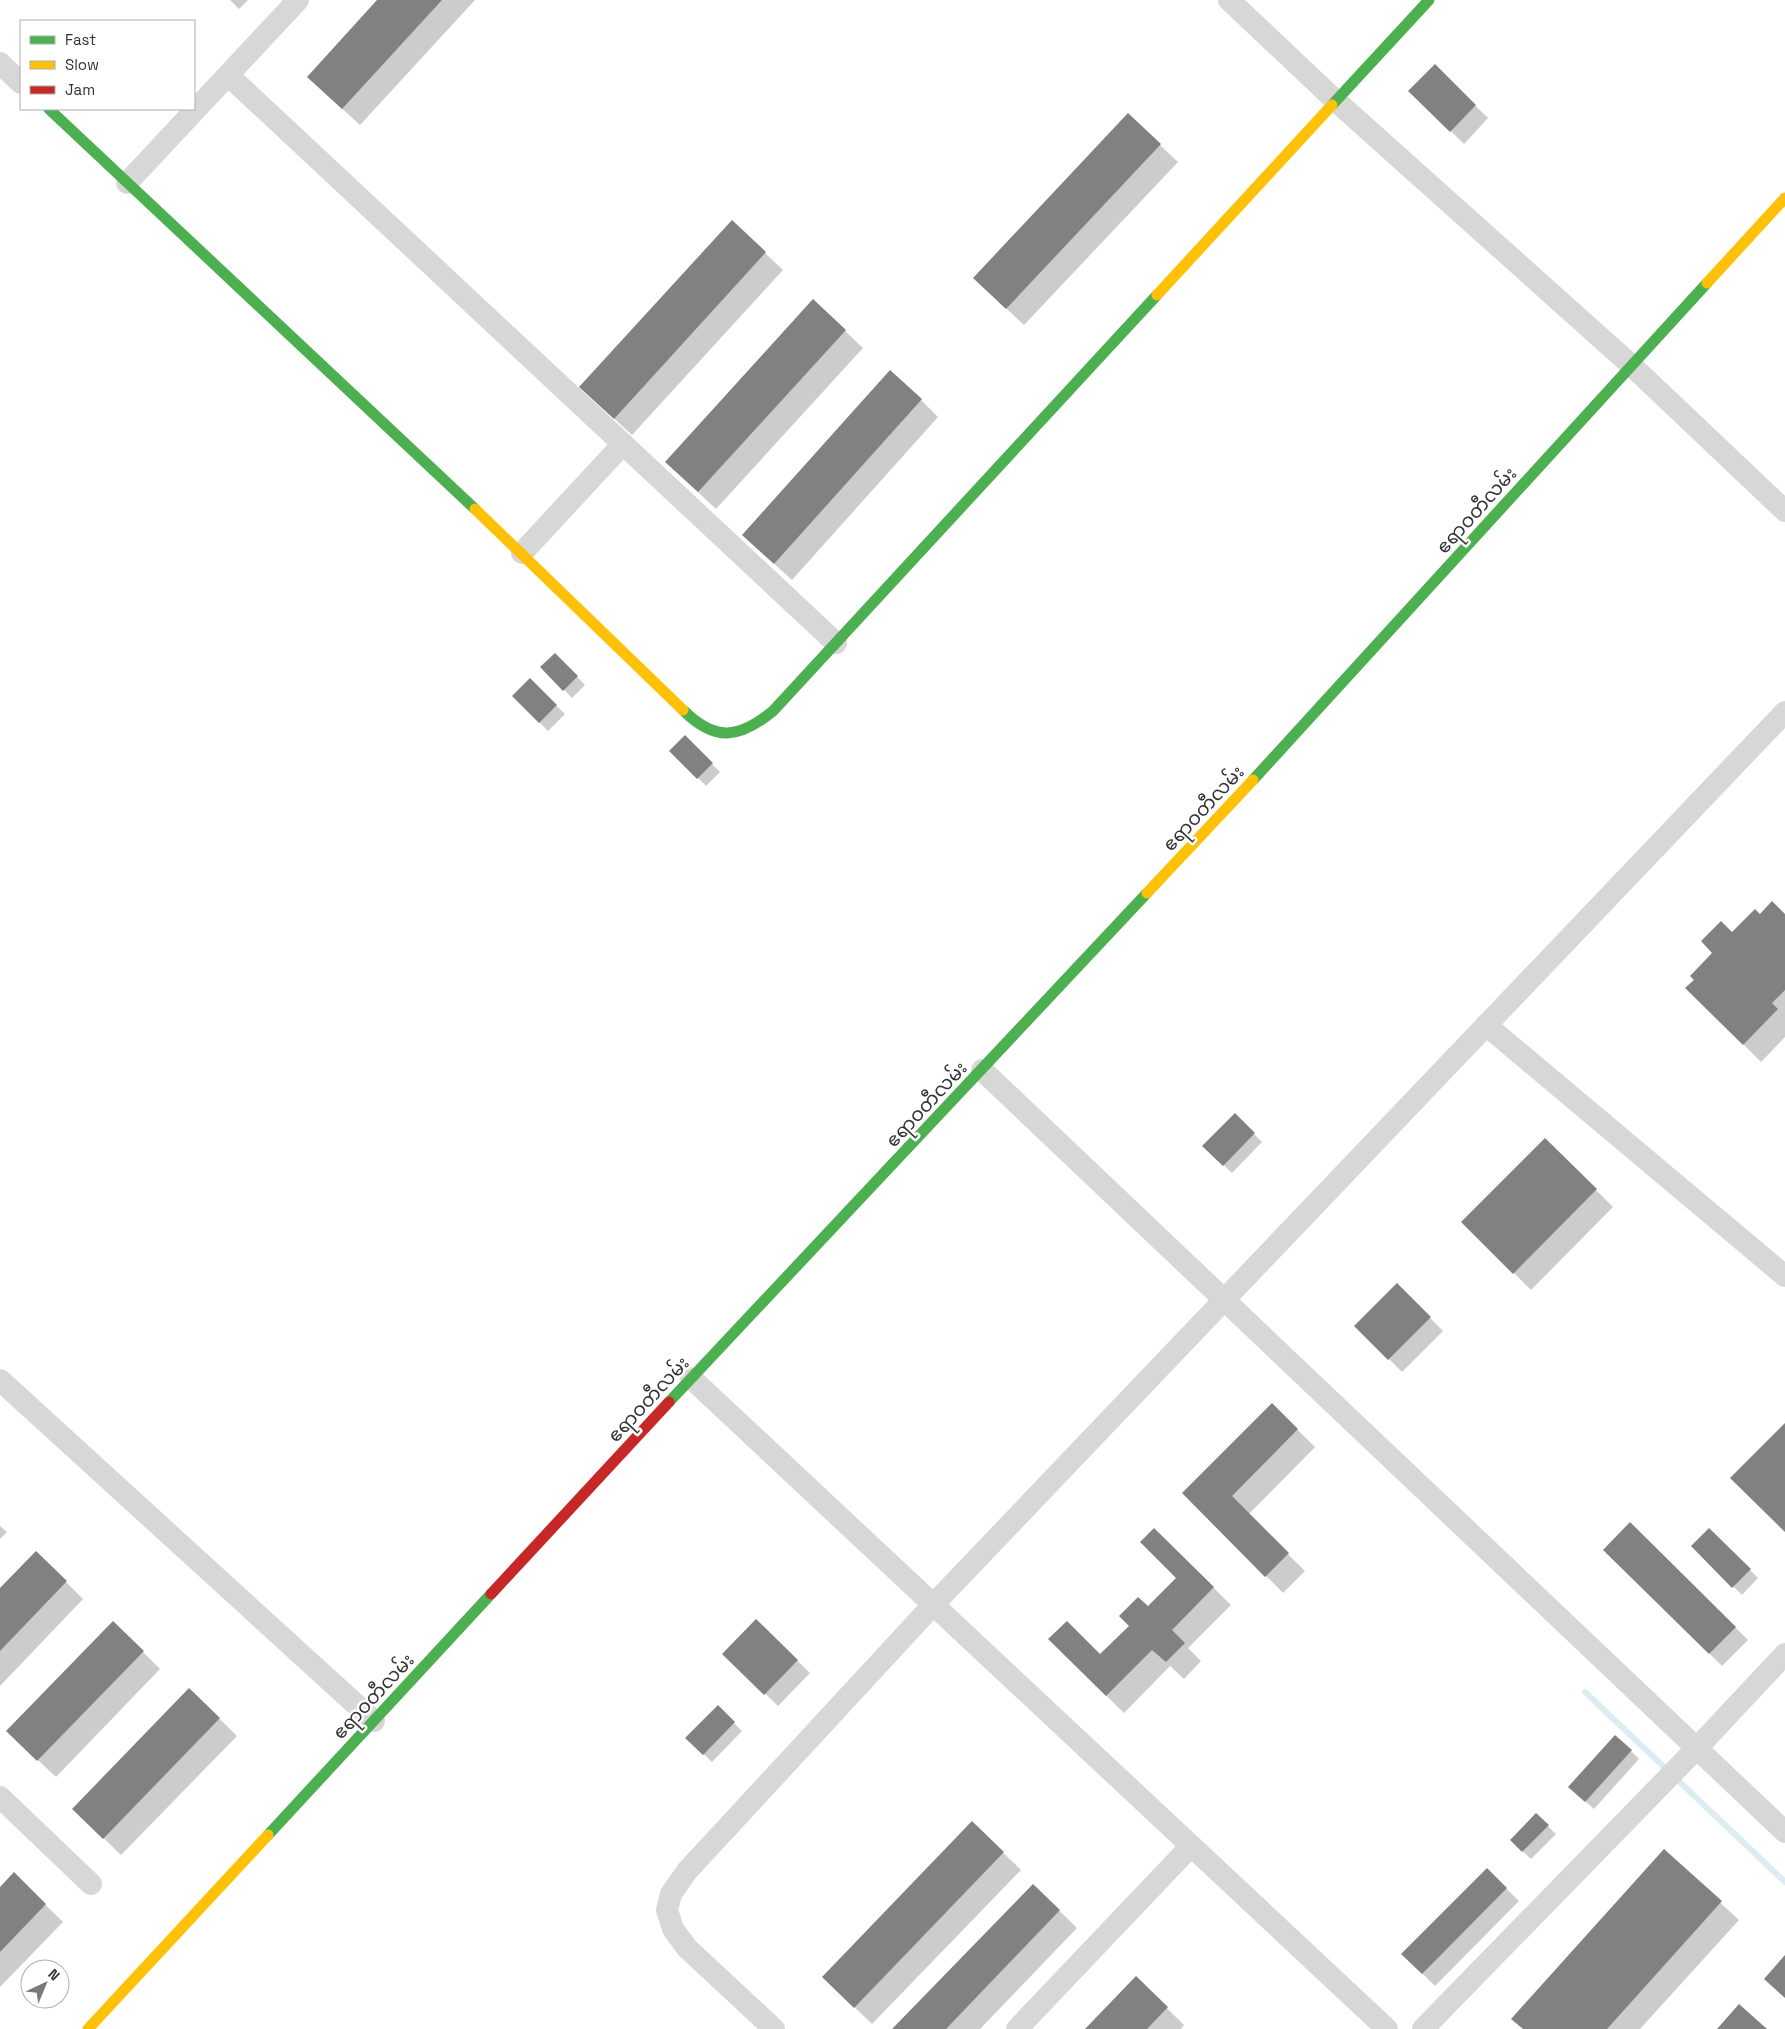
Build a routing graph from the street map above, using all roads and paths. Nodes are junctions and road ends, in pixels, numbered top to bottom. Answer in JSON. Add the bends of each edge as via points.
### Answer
{"nodes":[{"id":1,"x":298,"y":0,"type":"edge"},
{"id":2,"x":1229,"y":0,"type":"edge"},
{"id":3,"x":1429,"y":0,"type":"edge"},
{"id":4,"x":0,"y":63,"type":"edge"},
{"id":5,"x":228,"y":75,"type":"junction"},
{"id":6,"x":20,"y":82,"type":"edge"},
{"id":7,"x":1336,"y":101,"type":"junction"},
{"id":8,"x":50,"y":110,"type":"edge"},
{"id":9,"x":127,"y":183,"type":"junction"},
{"id":10,"x":1785,"y":198,"type":"edge"},
{"id":11,"x":1631,"y":365,"type":"junction"},
{"id":12,"x":623,"y":444,"type":"junction"},
{"id":13,"x":1785,"y":510,"type":"edge"},
{"id":14,"x":522,"y":554,"type":"junction"},
{"id":15,"x":836,"y":643,"type":"junction"},
{"id":16,"x":1785,"y":712,"type":"edge"},
{"id":17,"x":1486,"y":1025,"type":"junction"},
{"id":18,"x":982,"y":1070,"type":"junction"},
{"id":19,"x":1785,"y":1276,"type":"edge"},
{"id":20,"x":1223,"y":1299,"type":"junction"},
{"id":21,"x":691,"y":1378,"type":"junction"},
{"id":22,"x":0,"y":1380,"type":"edge"},
{"id":23,"x":933,"y":1604,"type":"junction"},
{"id":24,"x":1785,"y":1654,"type":"edge"},
{"id":25,"x":374,"y":1721,"type":"junction"},
{"id":26,"x":1697,"y":1748,"type":"junction"},
{"id":27,"x":0,"y":1797,"type":"edge"},
{"id":28,"x":1785,"y":1832,"type":"edge"},
{"id":29,"x":1191,"y":1846,"type":"junction"},
{"id":30,"x":91,"y":1884,"type":"dead end"},
{"id":31,"x":88,"y":2029,"type":"edge"},
{"id":32,"x":774,"y":2029,"type":"edge"},
{"id":33,"x":1017,"y":2029,"type":"edge"},
{"id":34,"x":1386,"y":2029,"type":"edge"},
{"id":35,"x":1423,"y":2029,"type":"edge"}],
"edges":[{"from":1,"to":5,"type":"street"},
{"from":2,"to":7,"type":"street"},
{"from":3,"to":7,"type":"street"},
{"from":4,"to":6,"type":"street"},
{"from":5,"to":9,"type":"street"},
{"from":5,"to":12,"type":"street"},
{"from":7,"to":11,"type":"street"},
{"from":7,"to":15,"type":"street"},
{"from":8,"to":9,"type":"street"},
{"from":9,"to":14,"type":"street"},
{"from":10,"to":11,"type":"street","name":"ဧရာဝတီလမ်း"},
{"from":11,"to":13,"type":"street"},
{"from":11,"to":18,"type":"street","name":"ဧရာဝတီလမ်း","via":[[1224,812]]},
{"from":12,"to":14,"type":"street"},
{"from":12,"to":15,"type":"street"},
{"from":14,"to":15,"type":"street","via":[[686,713],[711,731],[737,734],[754,727]]},
{"from":16,"to":17,"type":"street"},
{"from":17,"to":19,"type":"street"},
{"from":17,"to":20,"type":"street"},
{"from":18,"to":20,"type":"street"},
{"from":18,"to":21,"type":"street","name":"ဧရာဝတီလမ်း"},
{"from":20,"to":23,"type":"street"},
{"from":20,"to":26,"type":"street"},
{"from":21,"to":23,"type":"street"},
{"from":21,"to":25,"type":"street","name":"ဧရာဝတီလမ်း"},
{"from":22,"to":25,"type":"street"},
{"from":23,"to":29,"type":"street"},
{"from":23,"to":32,"type":"street","via":[[687,1871],[671,1894],[667,1910],[673,1929],[687,1948]]},
{"from":24,"to":26,"type":"street"},
{"from":25,"to":31,"type":"street","name":"ဧရာဝတီလမ်း"},
{"from":26,"to":28,"type":"street"},
{"from":26,"to":35,"type":"street"},
{"from":27,"to":30,"type":"street"},
{"from":29,"to":33,"type":"street"},
{"from":29,"to":34,"type":"street"}]}
